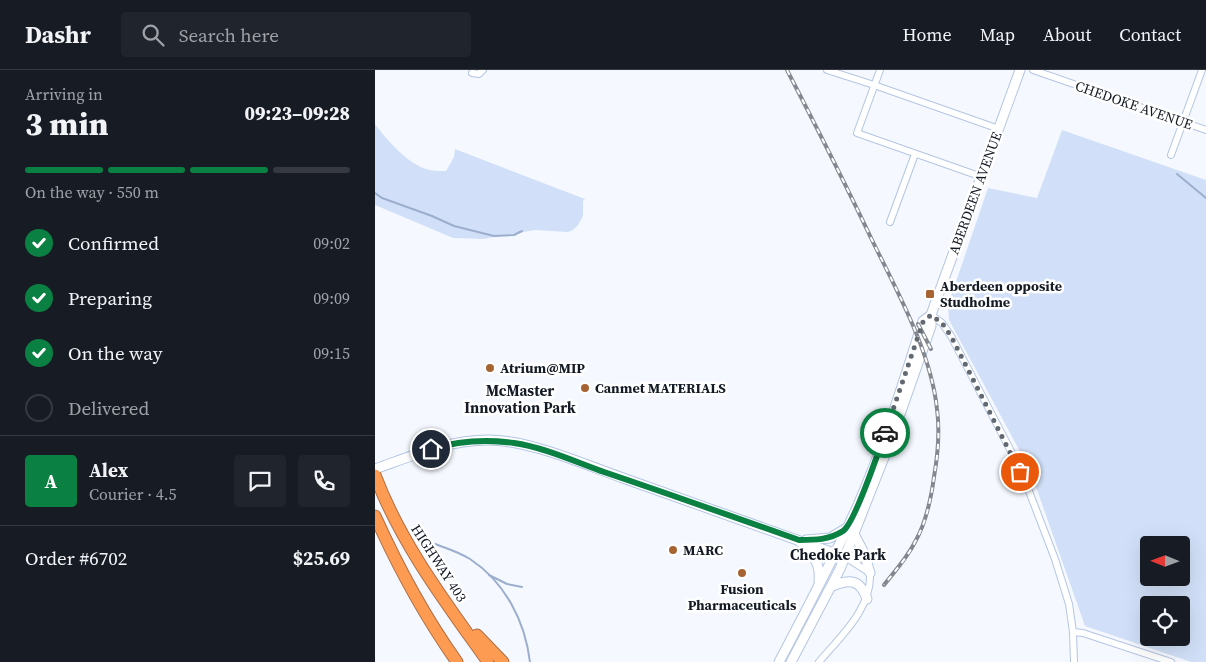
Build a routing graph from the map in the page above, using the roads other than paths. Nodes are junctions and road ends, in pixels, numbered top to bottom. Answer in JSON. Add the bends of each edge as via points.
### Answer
{"nodes":[{"id":1,"x":483,"y":70,"type":"edge"},
{"id":2,"x":827,"y":70,"type":"edge"},
{"id":3,"x":879,"y":70,"type":"edge"},
{"id":4,"x":1020,"y":70,"type":"edge"},
{"id":5,"x":1033,"y":70,"type":"edge"},
{"id":6,"x":1202,"y":70,"type":"edge"},
{"id":7,"x":472,"y":73,"type":"dead end"},
{"id":8,"x":874,"y":85,"type":"junction"},
{"id":9,"x":1183,"y":121,"type":"junction"},
{"id":10,"x":999,"y":129,"type":"junction"},
{"id":11,"x":1206,"y":130,"type":"edge"},
{"id":12,"x":915,"y":154,"type":"junction"},
{"id":13,"x":1171,"y":155,"type":"dead end"},
{"id":14,"x":982,"y":177,"type":"junction"},
{"id":15,"x":889,"y":222,"type":"dead end"},
{"id":16,"x":931,"y":315,"type":"junction"},
{"id":17,"x":375,"y":469,"type":"edge"},
{"id":18,"x":375,"y":475,"type":"edge"},
{"id":19,"x":375,"y":516,"type":"edge"},
{"id":20,"x":846,"y":529,"type":"junction"},
{"id":21,"x":854,"y":534,"type":"junction"},
{"id":22,"x":799,"y":540,"type":"junction"},
{"id":23,"x":834,"y":553,"type":"junction"},
{"id":24,"x":845,"y":557,"type":"junction"},
{"id":25,"x":870,"y":573,"type":"junction"},
{"id":26,"x":832,"y":586,"type":"junction"},
{"id":27,"x":817,"y":590,"type":"junction"},
{"id":28,"x":867,"y":599,"type":"junction"},
{"id":29,"x":449,"y":607,"type":"junction"},
{"id":30,"x":1073,"y":632,"type":"junction"},
{"id":31,"x":445,"y":645,"type":"junction"},
{"id":32,"x":451,"y":662,"type":"edge"},
{"id":33,"x":457,"y":662,"type":"edge"},
{"id":34,"x":488,"y":662,"type":"edge"},
{"id":35,"x":503,"y":662,"type":"edge"},
{"id":36,"x":779,"y":662,"type":"edge"},
{"id":37,"x":791,"y":662,"type":"edge"},
{"id":38,"x":819,"y":662,"type":"edge"},
{"id":39,"x":1074,"y":662,"type":"edge"},
{"id":40,"x":1171,"y":662,"type":"edge"}],
"edges":[{"from":1,"to":7,"type":"street","via":[[479,74]]},
{"from":2,"to":8,"type":"street"},
{"from":3,"to":8,"type":"street"},
{"from":4,"to":10,"type":"main road","name":"ABERDEEN AVENUE"},
{"from":5,"to":9,"type":"street","name":"CHEDOKE AVENUE"},
{"from":6,"to":9,"type":"street"},
{"from":8,"to":10,"type":"street"},
{"from":8,"to":12,"type":"street","via":[[857,133]]},
{"from":9,"to":11,"type":"street","name":"CHEDOKE AVENUE"},
{"from":9,"to":13,"type":"street"},
{"from":10,"to":14,"type":"main road","name":"ABERDEEN AVENUE"},
{"from":12,"to":14,"type":"street"},
{"from":12,"to":15,"type":"street"},
{"from":14,"to":16,"type":"main road","name":"ABERDEEN AVENUE"},
{"from":16,"to":20,"type":"main road","name":"ABERDEEN AVENUE","via":[[923,322],[871,472]]},
{"from":16,"to":21,"type":"main road","name":"ABERDEEN AVENUE","via":[[931,326]]},
{"from":16,"to":30,"type":"street","via":[[951,336],[1027,486],[1055,558],[1069,604]]},
{"from":17,"to":22,"type":"main road","via":[[456,443],[489,440],[515,443]]},
{"from":18,"to":29,"type":"highway","name":"HIGHWAY 403","via":[[395,521]]},
{"from":19,"to":31,"type":"highway","via":[[406,580]]},
{"from":20,"to":22,"type":"main road","via":[[830,538]]},
{"from":20,"to":23,"type":"main road","name":"ABERDEEN AVENUE"},
{"from":21,"to":24,"type":"main road","name":"ABERDEEN AVENUE"},
{"from":21,"to":25,"type":"main road"},
{"from":22,"to":23,"type":"main road"},
{"from":22,"to":27,"type":"main road","via":[[817,560]]},
{"from":23,"to":24,"type":"main road"},
{"from":23,"to":27,"type":"main road","name":"ABERDEEN AVENUE"},
{"from":24,"to":25,"type":"street"},
{"from":24,"to":26,"type":"main road","name":"ABERDEEN AVENUE"},
{"from":25,"to":28,"type":"street"},
{"from":26,"to":28,"type":"main road","via":[[845,581],[854,582]]},
{"from":26,"to":37,"type":"main road","name":"ABERDEEN AVENUE"},
{"from":27,"to":36,"type":"main road","name":"ABERDEEN AVENUE"},
{"from":28,"to":38,"type":"street"},
{"from":29,"to":34,"type":"highway","name":"HIGHWAY 403"},
{"from":29,"to":35,"type":"highway"},
{"from":30,"to":39,"type":"street"},
{"from":30,"to":40,"type":"street"},
{"from":31,"to":32,"type":"highway"},
{"from":31,"to":33,"type":"highway"}]}
